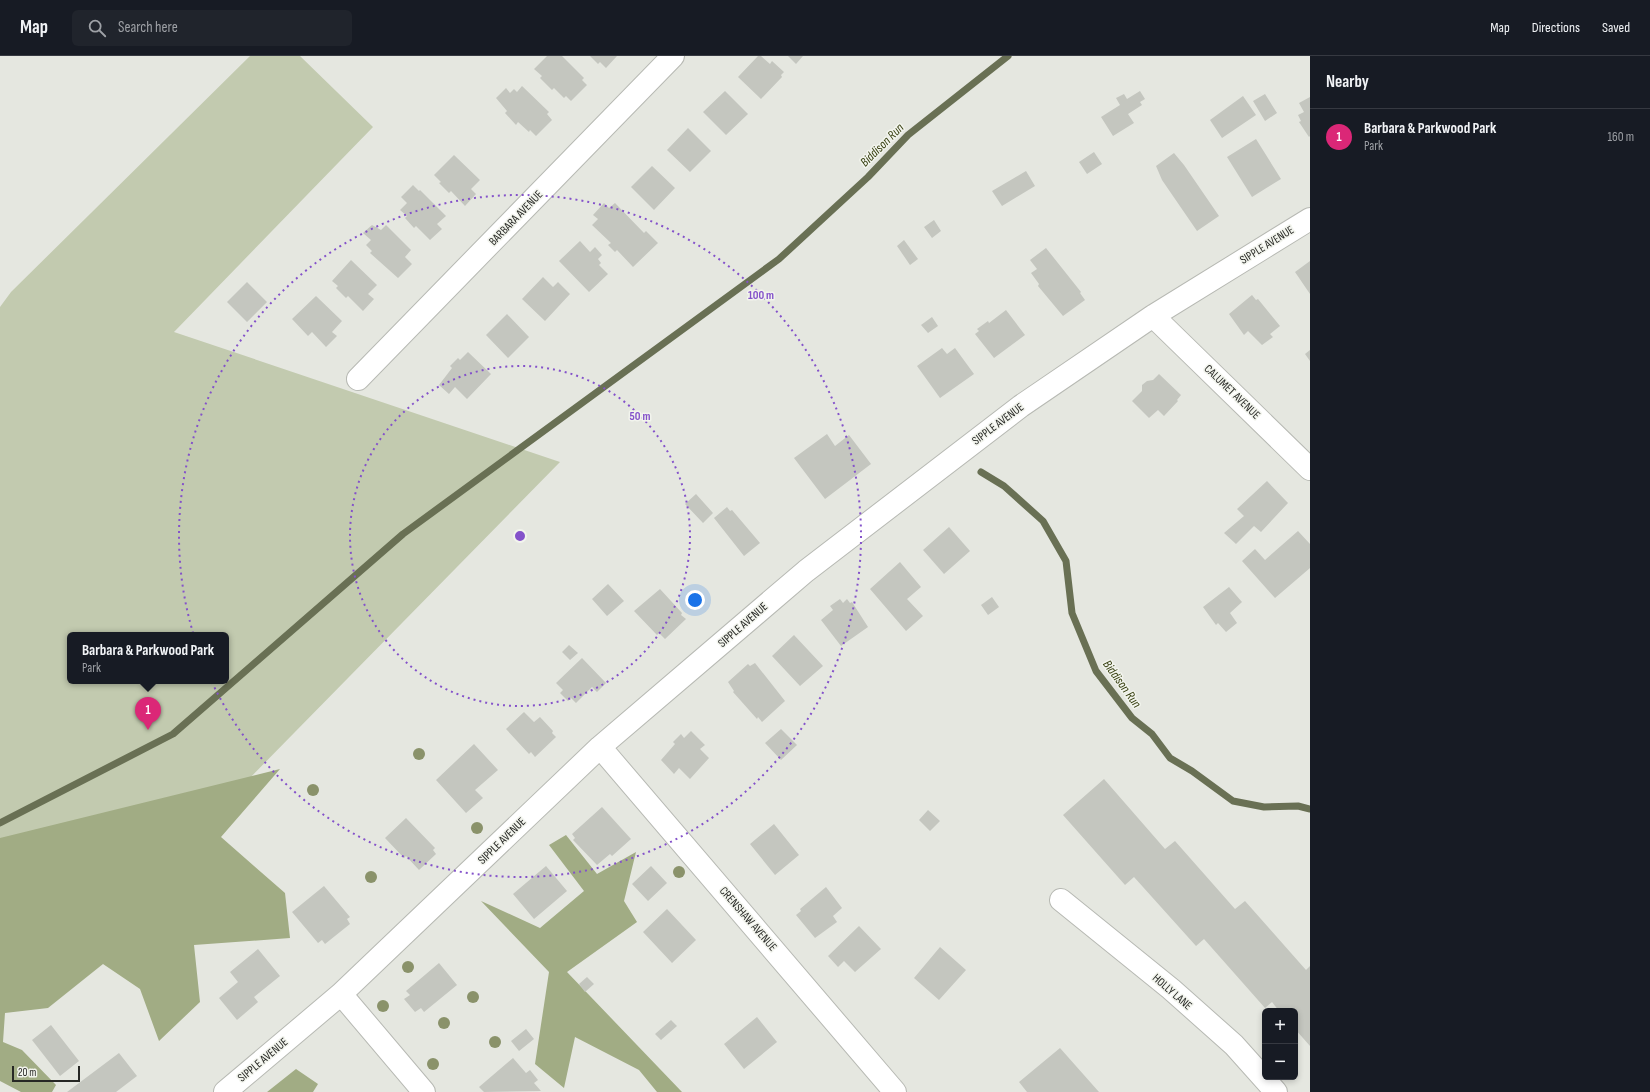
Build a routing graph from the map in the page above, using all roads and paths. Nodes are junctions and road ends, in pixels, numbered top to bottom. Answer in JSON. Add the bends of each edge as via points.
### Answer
{"nodes":[{"id":1,"x":673,"y":56,"type":"edge"},
{"id":2,"x":1310,"y":218,"type":"edge"},
{"id":3,"x":1154,"y":316,"type":"junction"},
{"id":4,"x":358,"y":378,"type":"dead end"},
{"id":5,"x":1310,"y":469,"type":"edge"},
{"id":6,"x":600,"y":747,"type":"junction"},
{"id":7,"x":1061,"y":900,"type":"dead end"},
{"id":8,"x":341,"y":994,"type":"junction"},
{"id":9,"x":225,"y":1092,"type":"edge"},
{"id":10,"x":424,"y":1092,"type":"edge"},
{"id":11,"x":896,"y":1092,"type":"edge"},
{"id":12,"x":1276,"y":1092,"type":"edge"}],
"edges":[{"from":1,"to":4,"type":"street","name":"BARBARA AVENUE"},
{"from":2,"to":3,"type":"street","name":"SIPPLE AVENUE"},
{"from":3,"to":5,"type":"street","name":"CALUMET AVENUE"},
{"from":3,"to":6,"type":"street","name":"SIPPLE AVENUE","via":[[1021,406],[806,571]]},
{"from":6,"to":8,"type":"street","name":"SIPPLE AVENUE"},
{"from":6,"to":11,"type":"street","name":"CRENSHAW AVENUE"},
{"from":7,"to":12,"type":"street","name":"HOLLY LANE","via":[[1171,989],[1234,1046]]},
{"from":8,"to":9,"type":"street","name":"SIPPLE AVENUE"},
{"from":8,"to":10,"type":"street"}]}
